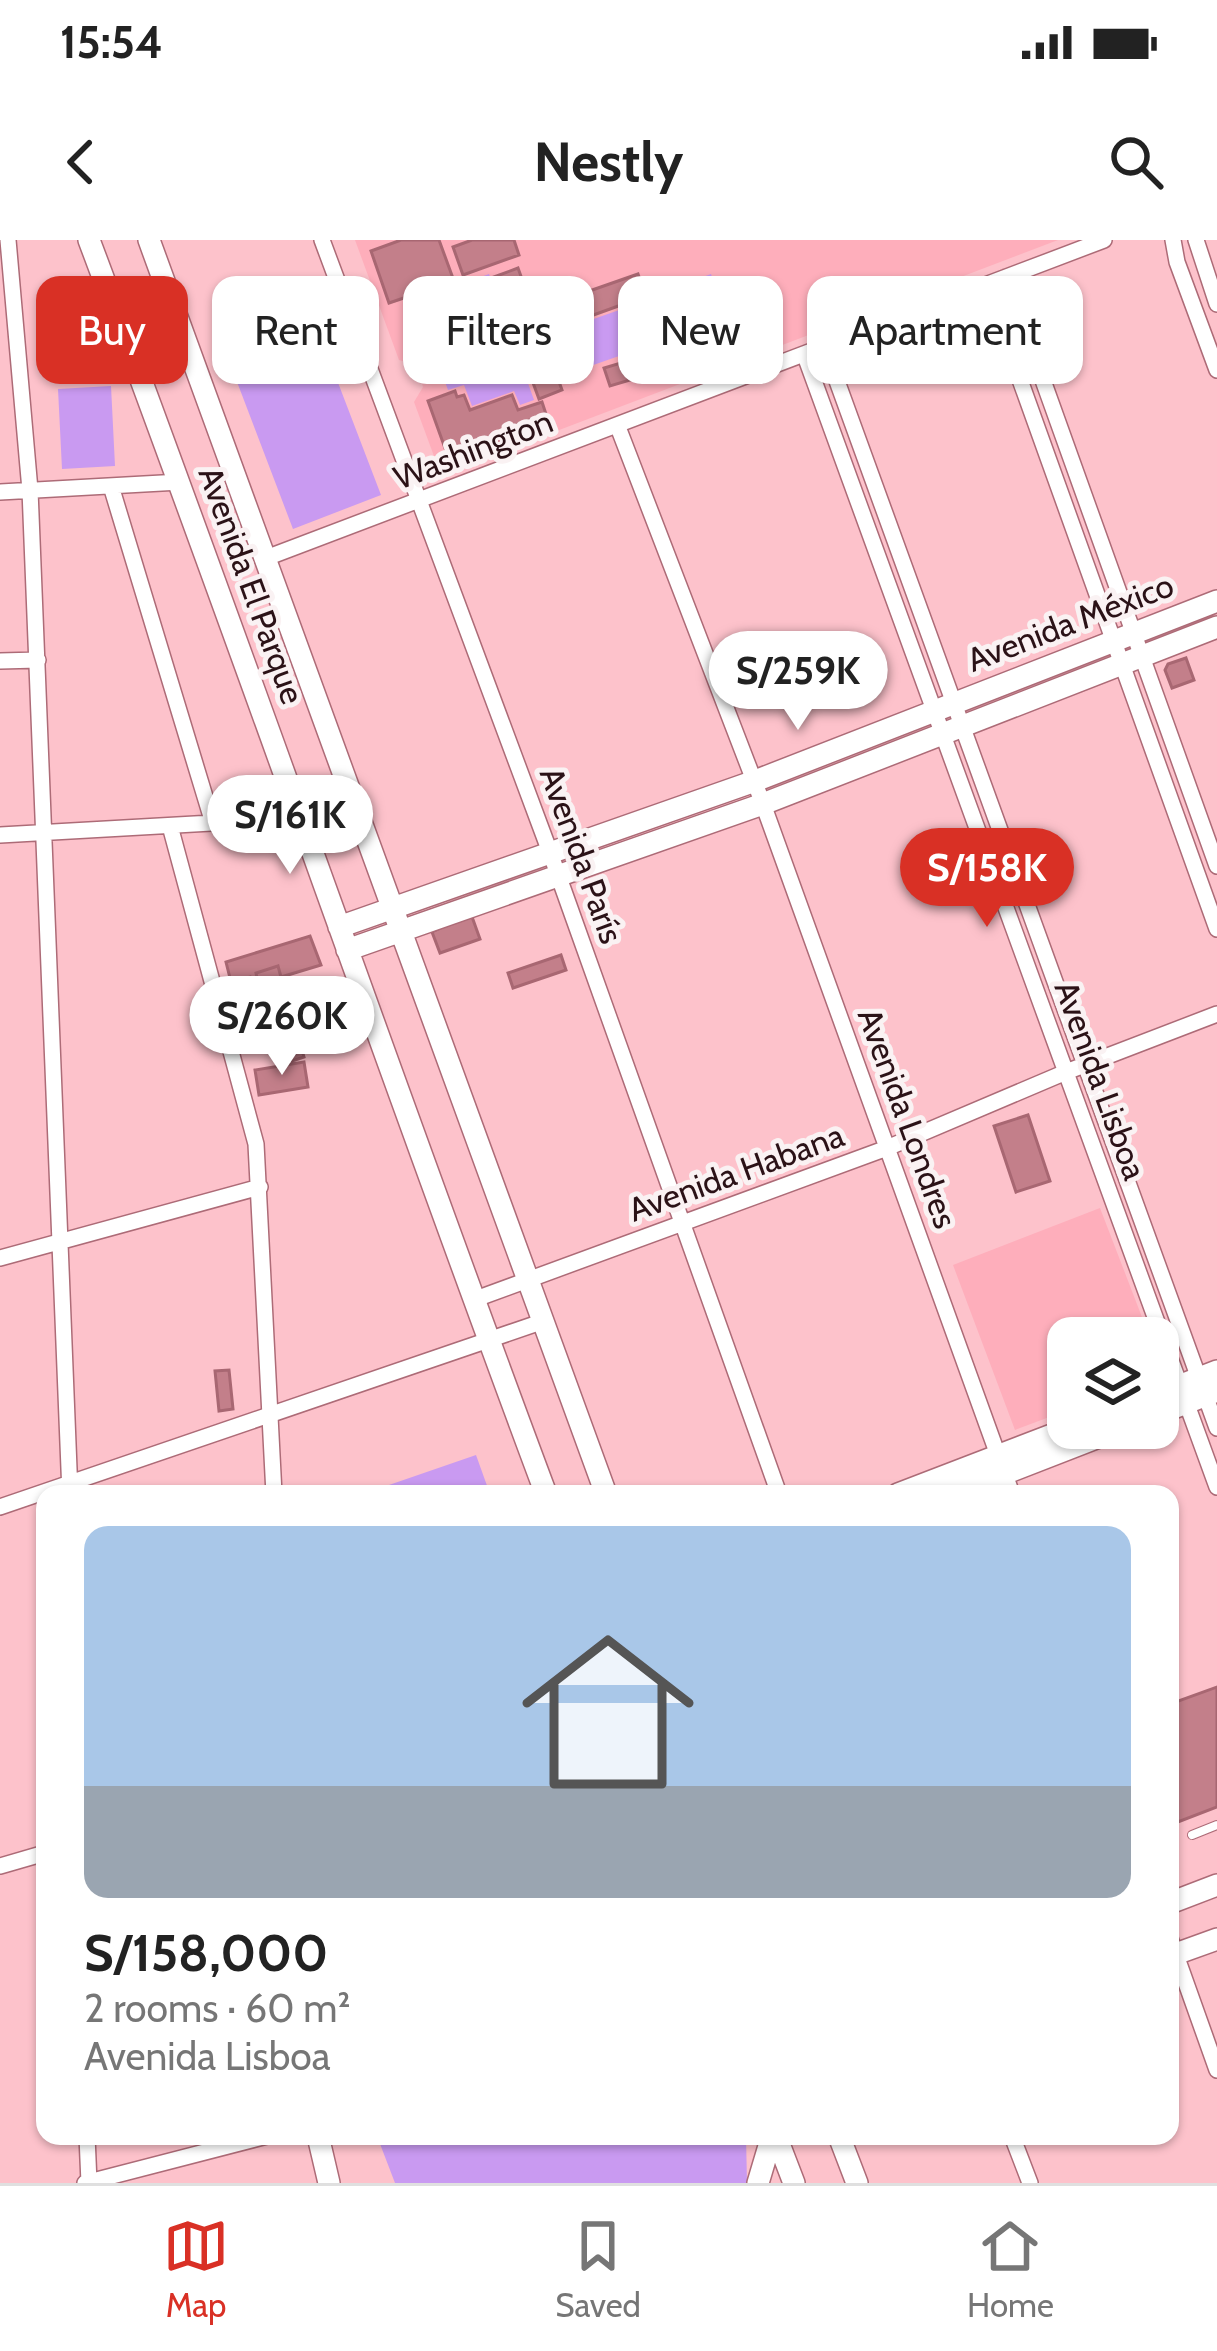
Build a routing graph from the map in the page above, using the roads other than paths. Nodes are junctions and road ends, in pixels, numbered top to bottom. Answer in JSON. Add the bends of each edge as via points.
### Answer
{"nodes":[{"id":1,"x":8,"y":240,"type":"edge"},
{"id":2,"x":89,"y":240,"type":"edge"},
{"id":3,"x":149,"y":240,"type":"edge"},
{"id":4,"x":322,"y":240,"type":"edge"},
{"id":5,"x":1104,"y":240,"type":"edge"},
{"id":6,"x":1173,"y":240,"type":"edge"},
{"id":7,"x":1196,"y":240,"type":"edge"},
{"id":8,"x":1009,"y":276,"type":"edge"},
{"id":9,"x":1217,"y":304,"type":"edge"},
{"id":10,"x":805,"y":356,"type":"joint"},
{"id":11,"x":1217,"y":370,"type":"edge"},
{"id":12,"x":838,"y":384,"type":"edge"},
{"id":13,"x":1025,"y":384,"type":"edge"},
{"id":14,"x":1041,"y":384,"type":"edge"},
{"id":15,"x":618,"y":427,"type":"junction"},
{"id":16,"x":180,"y":482,"type":"junction"},
{"id":17,"x":111,"y":486,"type":"junction"},
{"id":18,"x":30,"y":490,"type":"junction"},
{"id":19,"x":0,"y":492,"type":"edge"},
{"id":20,"x":416,"y":502,"type":"junction"},
{"id":21,"x":266,"y":559,"type":"junction"},
{"id":22,"x":1217,"y":602,"type":"edge"},
{"id":23,"x":1217,"y":627,"type":"edge"},
{"id":24,"x":1123,"y":636,"type":"junction"},
{"id":25,"x":38,"y":660,"type":"junction"},
{"id":26,"x":1132,"y":661,"type":"junction"},
{"id":27,"x":0,"y":662,"type":"edge"},
{"id":28,"x":944,"y":705,"type":"junction"},
{"id":29,"x":953,"y":729,"type":"junction"},
{"id":30,"x":755,"y":781,"type":"junction"},
{"id":31,"x":763,"y":804,"type":"junction"},
{"id":32,"x":299,"y":818,"type":"junction"},
{"id":33,"x":212,"y":823,"type":"junction"},
{"id":34,"x":170,"y":826,"type":"junction"},
{"id":35,"x":46,"y":833,"type":"junction"},
{"id":36,"x":0,"y":836,"type":"edge"},
{"id":37,"x":551,"y":855,"type":"junction"},
{"id":38,"x":1217,"y":866,"type":"edge"},
{"id":39,"x":560,"y":878,"type":"junction"},
{"id":40,"x":394,"y":908,"type":"junction"},
{"id":41,"x":339,"y":927,"type":"junction"},
{"id":42,"x":1217,"y":929,"type":"edge"},
{"id":43,"x":404,"y":932,"type":"junction"},
{"id":44,"x":347,"y":950,"type":"junction"},
{"id":45,"x":1217,"y":1014,"type":"edge"},
{"id":46,"x":1084,"y":1065,"type":"junction"},
{"id":47,"x":1066,"y":1072,"type":"junction"},
{"id":48,"x":887,"y":1148,"type":"junction"},
{"id":49,"x":260,"y":1187,"type":"junction"},
{"id":50,"x":682,"y":1224,"type":"junction"},
{"id":51,"x":59,"y":1243,"type":"junction"},
{"id":52,"x":0,"y":1258,"type":"edge"},
{"id":53,"x":530,"y":1281,"type":"junction"},
{"id":54,"x":473,"y":1300,"type":"junction"},
{"id":55,"x":544,"y":1321,"type":"junction"},
{"id":56,"x":488,"y":1340,"type":"junction"},
{"id":57,"x":1195,"y":1388,"type":"edge"},
{"id":58,"x":269,"y":1418,"type":"junction"},
{"id":59,"x":1217,"y":1428,"type":"edge"},
{"id":60,"x":1047,"y":1445,"type":"edge"},
{"id":61,"x":1070,"y":1449,"type":"edge"},
{"id":62,"x":1005,"y":1475,"type":"edge"},
{"id":63,"x":70,"y":1485,"type":"edge"},
{"id":64,"x":81,"y":1485,"type":"edge"},
{"id":65,"x":273,"y":1485,"type":"edge"},
{"id":66,"x":543,"y":1485,"type":"edge"},
{"id":67,"x":603,"y":1485,"type":"edge"},
{"id":68,"x":776,"y":1485,"type":"edge"},
{"id":69,"x":949,"y":1485,"type":"edge"},
{"id":70,"x":1217,"y":1487,"type":"edge"},
{"id":71,"x":36,"y":1498,"type":"edge"},
{"id":72,"x":0,"y":1507,"type":"edge"},
{"id":73,"x":1217,"y":1826,"type":"edge"},
{"id":74,"x":1192,"y":1835,"type":"dead end"},
{"id":75,"x":36,"y":1856,"type":"edge"},
{"id":76,"x":0,"y":1866,"type":"edge"},
{"id":77,"x":1217,"y":1885,"type":"edge"},
{"id":78,"x":1179,"y":1900,"type":"edge"},
{"id":79,"x":1217,"y":1940,"type":"edge"},
{"id":80,"x":1179,"y":1948,"type":"edge"},
{"id":81,"x":1179,"y":1969,"type":"edge"},
{"id":82,"x":1217,"y":2070,"type":"edge"},
{"id":83,"x":87,"y":2145,"type":"edge"},
{"id":84,"x":233,"y":2145,"type":"edge"},
{"id":85,"x":320,"y":2145,"type":"edge"},
{"id":86,"x":771,"y":2145,"type":"edge"},
{"id":87,"x":778,"y":2145,"type":"edge"},
{"id":88,"x":842,"y":2145,"type":"edge"},
{"id":89,"x":1015,"y":2145,"type":"edge"},
{"id":90,"x":87,"y":2183,"type":"edge"},
{"id":91,"x":329,"y":2183,"type":"edge"},
{"id":92,"x":758,"y":2183,"type":"edge"},
{"id":93,"x":794,"y":2183,"type":"edge"},
{"id":94,"x":856,"y":2183,"type":"edge"},
{"id":95,"x":1030,"y":2183,"type":"edge"}],
"edges":[{"from":1,"to":18,"type":"street"},
{"from":2,"to":16,"type":"street","name":"Avenida El Parque"},
{"from":3,"to":21,"type":"street","name":"Avenida El Parque"},
{"from":4,"to":20,"type":"street","name":"Avenida París"},
{"from":5,"to":8,"type":"street","name":"Washington"},
{"from":6,"to":11,"type":"street"},
{"from":7,"to":9,"type":"street"},
{"from":10,"to":15,"type":"street","name":"Washington"},
{"from":10,"to":28,"type":"street","name":"Avenida Lisboa"},
{"from":12,"to":28,"type":"street","name":"Avenida Lisboa"},
{"from":13,"to":24,"type":"street"},
{"from":14,"to":24,"type":"street"},
{"from":15,"to":20,"type":"street","name":"Washington"},
{"from":15,"to":30,"type":"street","name":"Avenida Londres"},
{"from":16,"to":17,"type":"street"},
{"from":16,"to":32,"type":"street","name":"Avenida El Parque"},
{"from":17,"to":18,"type":"street"},
{"from":17,"to":33,"type":"street"},
{"from":18,"to":19,"type":"street"},
{"from":18,"to":25,"type":"street"},
{"from":20,"to":21,"type":"street","name":"Washington"},
{"from":20,"to":37,"type":"street","name":"Avenida París"},
{"from":21,"to":40,"type":"street","name":"Avenida El Parque"},
{"from":22,"to":24,"type":"street","name":"Avenida México"},
{"from":23,"to":26,"type":"street","name":"Avenida México"},
{"from":24,"to":26,"type":"street"},
{"from":24,"to":28,"type":"street","name":"Avenida México"},
{"from":25,"to":27,"type":"street"},
{"from":25,"to":35,"type":"street"},
{"from":26,"to":29,"type":"street","name":"Avenida México"},
{"from":26,"to":38,"type":"street"},
{"from":26,"to":42,"type":"street"},
{"from":28,"to":29,"type":"street","name":"Avenida Lisboa"},
{"from":28,"to":30,"type":"street","name":"Avenida México"},
{"from":29,"to":31,"type":"street","name":"Avenida México"},
{"from":29,"to":46,"type":"street","name":"Avenida Lisboa"},
{"from":29,"to":47,"type":"street","name":"Avenida Lisboa"},
{"from":30,"to":31,"type":"street","name":"Avenida Londres"},
{"from":30,"to":37,"type":"street","name":"Avenida México"},
{"from":31,"to":39,"type":"street","name":"Avenida México"},
{"from":31,"to":48,"type":"street","name":"Avenida Londres"},
{"from":32,"to":33,"type":"street"},
{"from":32,"to":41,"type":"street","name":"Avenida El Parque"},
{"from":33,"to":34,"type":"street"},
{"from":34,"to":35,"type":"street"},
{"from":34,"to":49,"type":"street","via":[[256,1144]]},
{"from":35,"to":36,"type":"street"},
{"from":35,"to":51,"type":"street"},
{"from":37,"to":39,"type":"street","name":"Avenida París"},
{"from":37,"to":40,"type":"street","name":"Avenida México"},
{"from":39,"to":43,"type":"street","name":"Avenida México"},
{"from":39,"to":50,"type":"street","name":"Avenida París"},
{"from":40,"to":41,"type":"street","name":"Avenida México"},
{"from":40,"to":43,"type":"street","name":"Avenida El Parque"},
{"from":41,"to":44,"type":"street","name":"Avenida El Parque"},
{"from":43,"to":44,"type":"street","name":"Avenida México"},
{"from":43,"to":53,"type":"street","name":"Avenida El Parque"},
{"from":44,"to":54,"type":"street","name":"Avenida El Parque"},
{"from":45,"to":46,"type":"street","name":"Avenida Habana"},
{"from":46,"to":47,"type":"street","name":"Avenida Habana"},
{"from":46,"to":57,"type":"street","name":"Avenida Lisboa"},
{"from":47,"to":48,"type":"street","name":"Avenida Habana"},
{"from":47,"to":57,"type":"street","name":"Avenida Lisboa"},
{"from":48,"to":50,"type":"street","name":"Avenida Habana"},
{"from":48,"to":62,"type":"street","name":"Avenida Londres"},
{"from":49,"to":51,"type":"street"},
{"from":49,"to":58,"type":"street"},
{"from":50,"to":53,"type":"street","name":"Avenida Habana"},
{"from":50,"to":68,"type":"street","name":"Avenida París"},
{"from":51,"to":52,"type":"street"},
{"from":51,"to":63,"type":"street"},
{"from":53,"to":54,"type":"street","name":"Avenida Habana"},
{"from":53,"to":55,"type":"street","name":"Avenida El Parque"},
{"from":54,"to":56,"type":"street","name":"Avenida El Parque"},
{"from":55,"to":56,"type":"street"},
{"from":55,"to":67,"type":"street","name":"Avenida El Parque"},
{"from":56,"to":58,"type":"street"},
{"from":56,"to":66,"type":"street","name":"Avenida El Parque"},
{"from":57,"to":59,"type":"street","name":"Avenida Lisboa"},
{"from":57,"to":70,"type":"street","name":"Avenida Lisboa"},
{"from":58,"to":64,"type":"street"},
{"from":58,"to":65,"type":"street"},
{"from":60,"to":62,"type":"street"},
{"from":61,"to":62,"type":"street"},
{"from":62,"to":69,"type":"street"},
{"from":71,"to":72,"type":"street"},
{"from":73,"to":74,"type":"lane"},
{"from":75,"to":76,"type":"street"},
{"from":77,"to":78,"type":"street"},
{"from":79,"to":80,"type":"street"},
{"from":81,"to":82,"type":"street"},
{"from":83,"to":90,"type":"street"},
{"from":84,"to":90,"type":"street"},
{"from":85,"to":91,"type":"street"},
{"from":86,"to":92,"type":"street"},
{"from":87,"to":93,"type":"street"},
{"from":88,"to":94,"type":"street"},
{"from":89,"to":95,"type":"street"}]}
